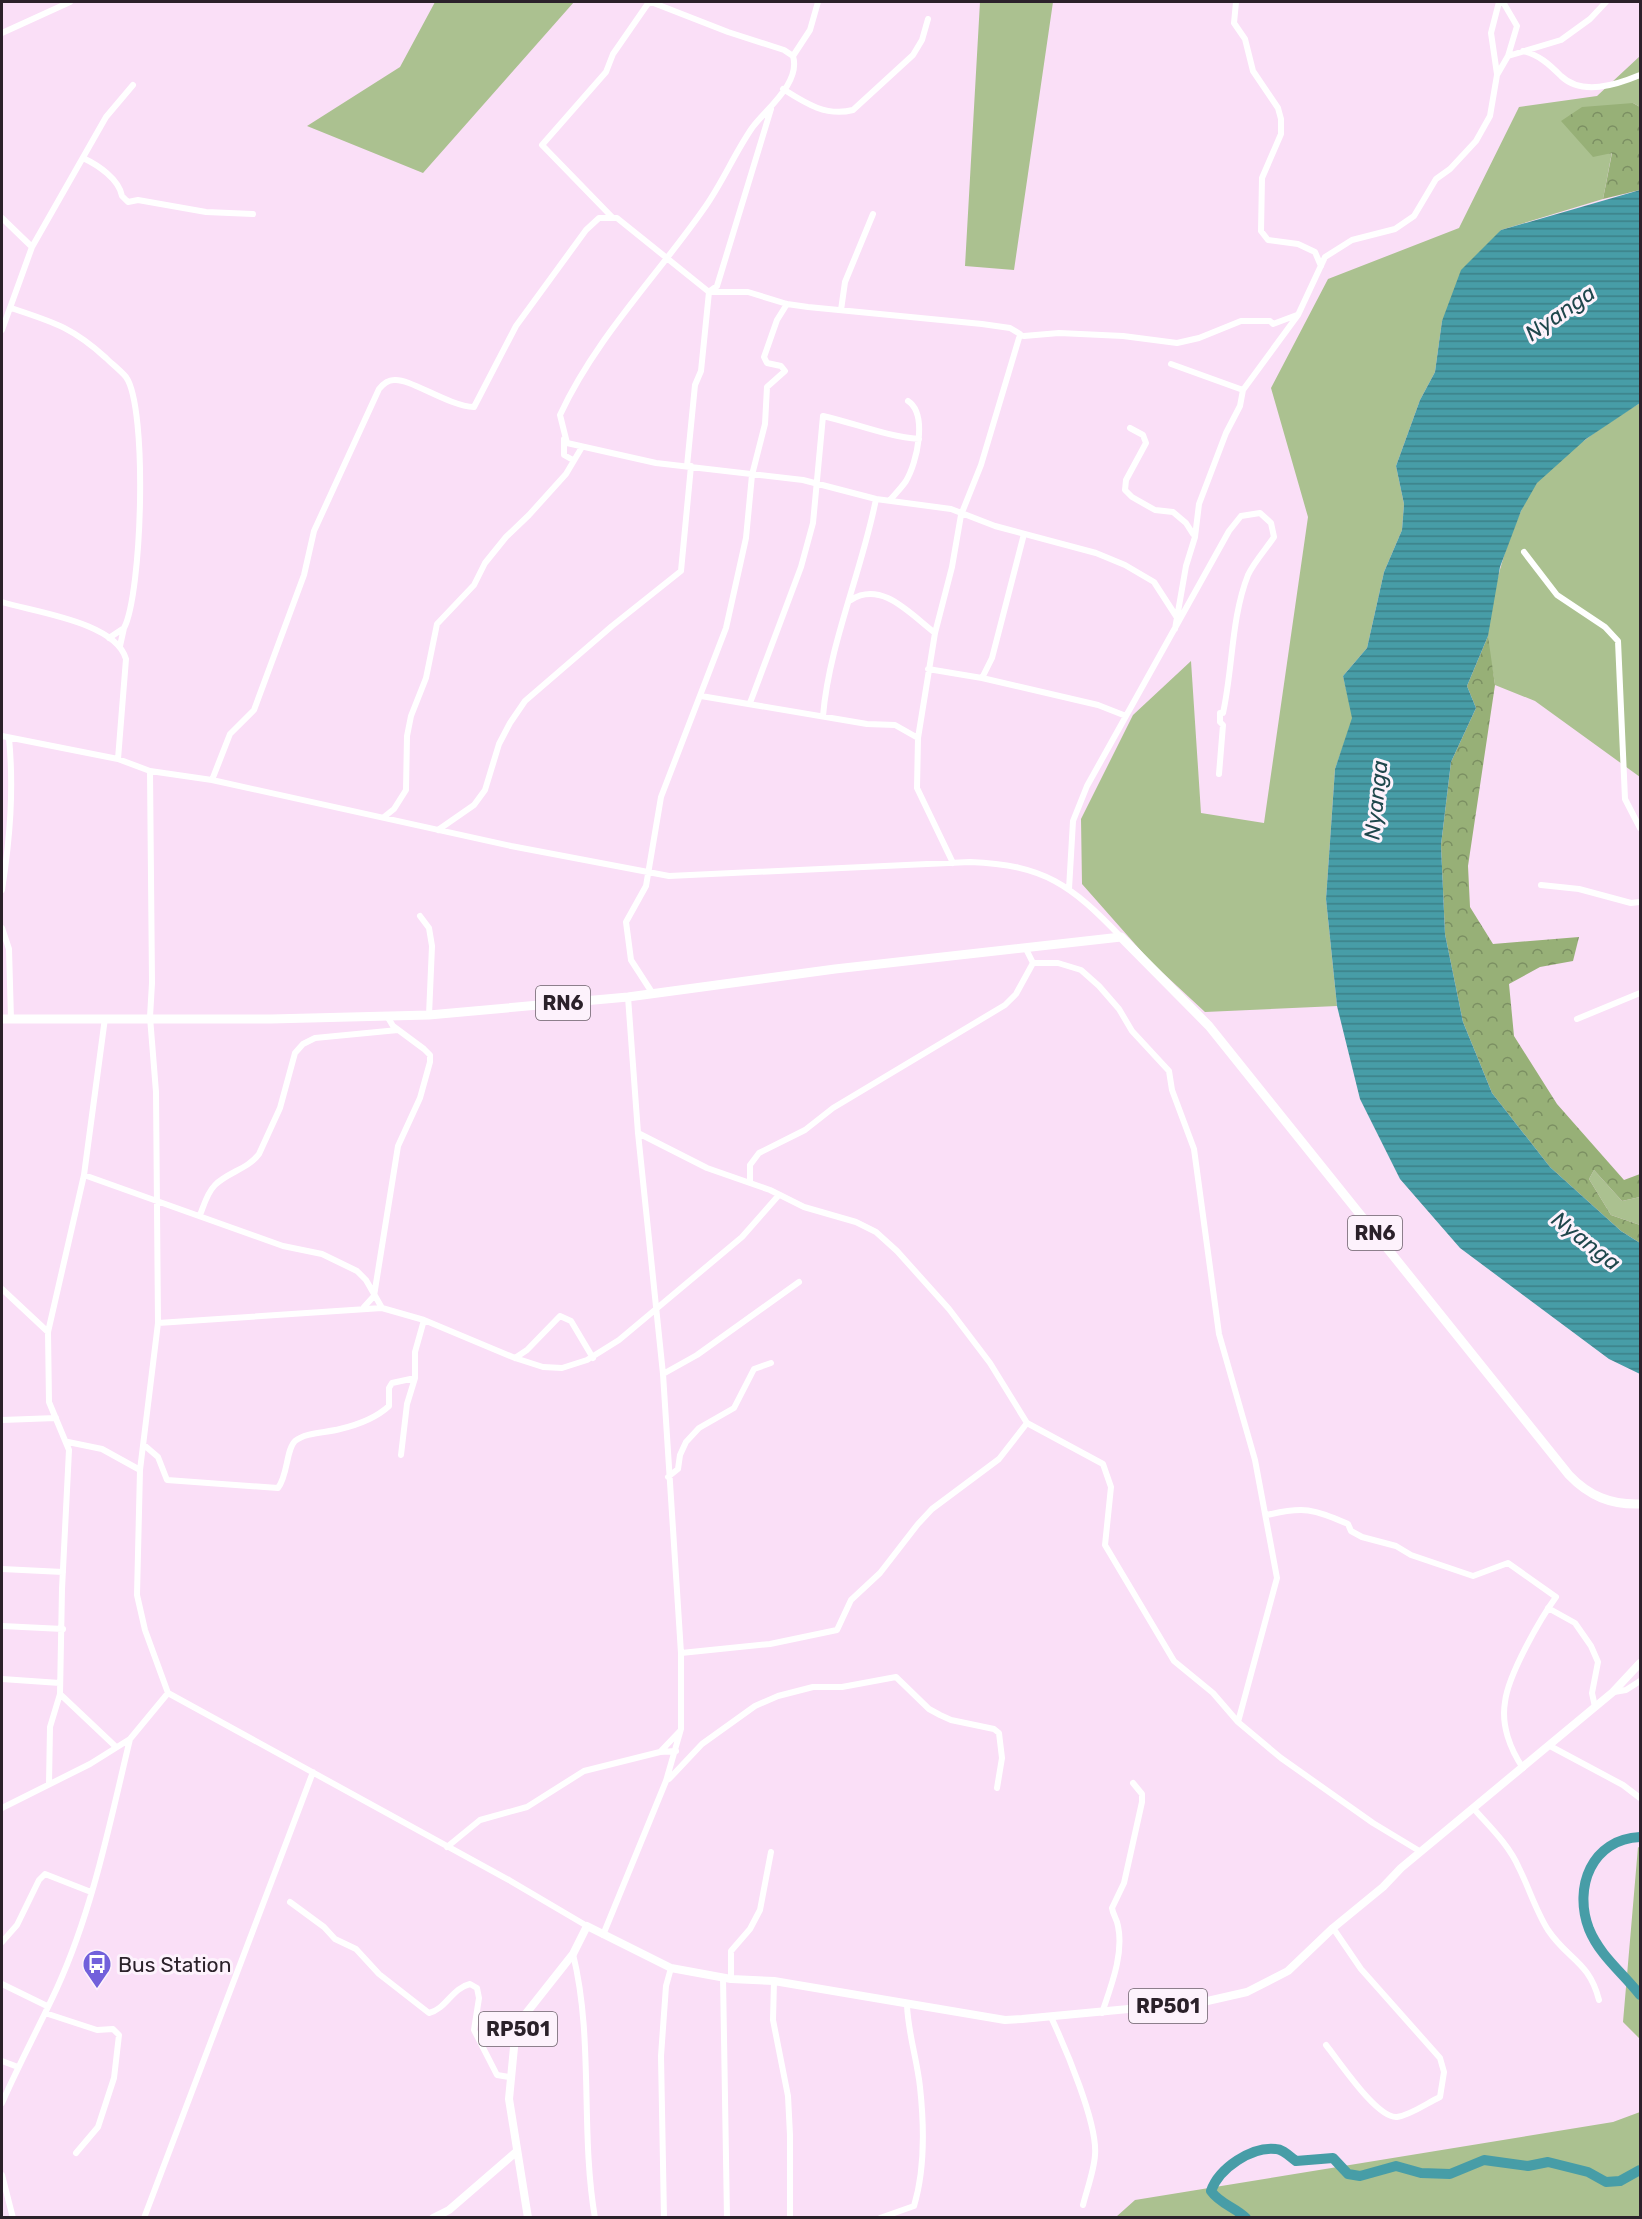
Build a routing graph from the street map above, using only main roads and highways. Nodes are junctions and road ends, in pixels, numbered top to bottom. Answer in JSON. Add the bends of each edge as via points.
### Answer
{"nodes":[{"id":1,"x":6,"y":1019,"type":"edge"},
{"id":2,"x":1641,"y":1504,"type":"edge"},
{"id":3,"x":1641,"y":1663,"type":"edge"},
{"id":4,"x":516,"y":2152,"type":"junction"},
{"id":5,"x":433,"y":2217,"type":"edge"},
{"id":6,"x":528,"y":2217,"type":"edge"}],
"edges":[{"from":1,"to":2,"type":"highway","number":"RN6","via":[[429,1015],[628,997],[1120,937],[1209,1026],[1569,1475],[1584,1490],[1606,1501]]},
{"from":3,"to":4,"type":"main road","number":"RP501","via":[[1613,1692],[1421,1852],[1288,1971],[1247,1992],[1203,2002],[1005,2020],[774,1981],[670,1968],[587,1926],[573,1954],[524,2016],[515,2037],[509,2099]]},
{"from":4,"to":5,"type":"main road","via":[[449,2210]]},
{"from":4,"to":6,"type":"main road","number":"RP501"}]}
